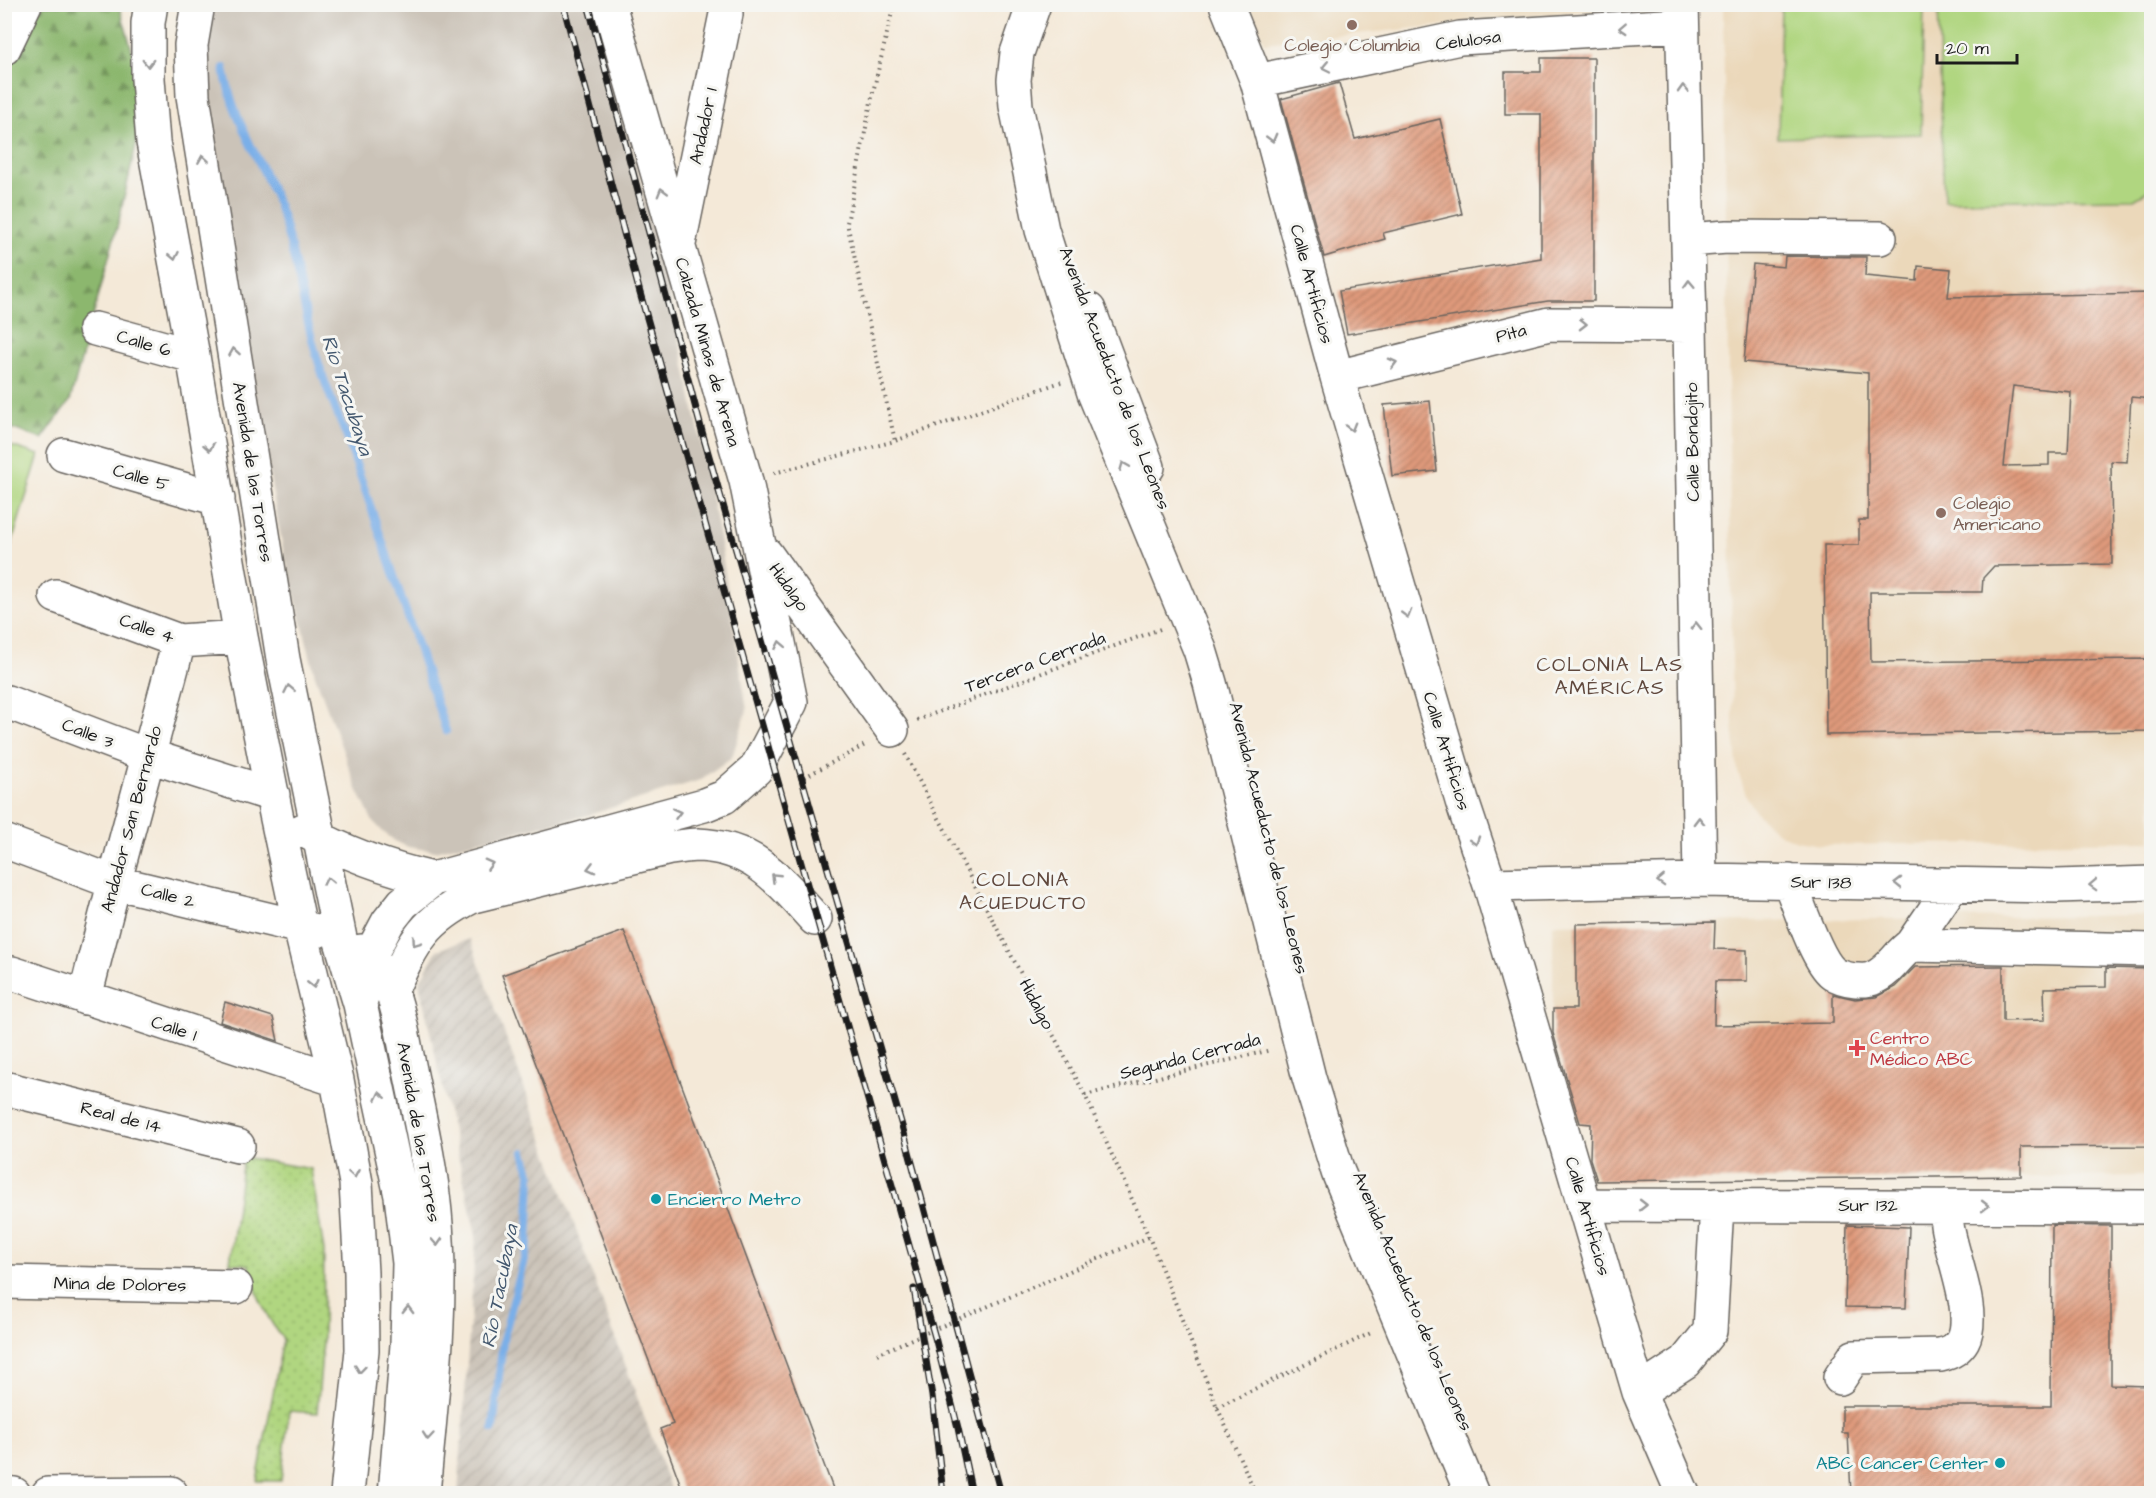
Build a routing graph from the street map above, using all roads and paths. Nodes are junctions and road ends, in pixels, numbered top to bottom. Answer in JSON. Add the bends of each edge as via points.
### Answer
{"nodes":[{"id":1,"x":25,"y":4,"type":"edge"},
{"id":2,"x":198,"y":4,"type":"edge"},
{"id":3,"x":609,"y":4,"type":"edge"},
{"id":4,"x":725,"y":4,"type":"edge"},
{"id":5,"x":894,"y":4,"type":"edge"},
{"id":6,"x":1034,"y":4,"type":"edge"},
{"id":7,"x":1226,"y":4,"type":"edge"},
{"id":8,"x":146,"y":10,"type":"edge"},
{"id":9,"x":1682,"y":15,"type":"edge"},
{"id":10,"x":5,"y":45,"type":"edge"},
{"id":11,"x":1257,"y":81,"type":"junction"},
{"id":12,"x":1034,"y":185,"type":"junction"},
{"id":13,"x":1880,"y":238,"type":"dead end"},
{"id":14,"x":1688,"y":240,"type":"junction"},
{"id":15,"x":678,"y":248,"type":"junction"},
{"id":16,"x":1690,"y":326,"type":"junction"},
{"id":17,"x":95,"y":329,"type":"dead end"},
{"id":18,"x":193,"y":356,"type":"junction"},
{"id":19,"x":1088,"y":372,"type":"junction"},
{"id":20,"x":1337,"y":378,"type":"junction"},
{"id":21,"x":895,"y":441,"type":"junction"},
{"id":22,"x":64,"y":455,"type":"dead end"},
{"id":23,"x":746,"y":481,"type":"junction"},
{"id":24,"x":218,"y":499,"type":"junction"},
{"id":25,"x":760,"y":546,"type":"junction"},
{"id":26,"x":56,"y":596,"type":"dead end"},
{"id":27,"x":1188,"y":619,"type":"junction"},
{"id":28,"x":242,"y":637,"type":"junction"},
{"id":29,"x":179,"y":641,"type":"junction"},
{"id":30,"x":7,"y":702,"type":"dead end"},
{"id":31,"x":892,"y":729,"type":"junction"},
{"id":32,"x":149,"y":756,"type":"junction"},
{"id":33,"x":799,"y":780,"type":"dead end"},
{"id":34,"x":274,"y":804,"type":"junction"},
{"id":35,"x":319,"y":838,"type":"junction"},
{"id":36,"x":4,"y":841,"type":"edge"},
{"id":37,"x":433,"y":879,"type":"junction"},
{"id":38,"x":1700,"y":880,"type":"junction"},
{"id":39,"x":1790,"y":881,"type":"junction"},
{"id":40,"x":113,"y":882,"type":"junction"},
{"id":41,"x":2151,"y":883,"type":"edge"},
{"id":42,"x":1953,"y":884,"type":"junction"},
{"id":43,"x":1490,"y":885,"type":"junction"},
{"id":44,"x":815,"y":919,"type":"dead end"},
{"id":45,"x":300,"y":927,"type":"junction"},
{"id":46,"x":340,"y":938,"type":"junction"},
{"id":47,"x":1911,"y":945,"type":"junction"},
{"id":48,"x":2151,"y":950,"type":"edge"},
{"id":49,"x":370,"y":956,"type":"junction"},
{"id":50,"x":12,"y":973,"type":"dead end"},
{"id":51,"x":391,"y":991,"type":"junction"},
{"id":52,"x":84,"y":998,"type":"junction"},
{"id":53,"x":360,"y":1004,"type":"junction"},
{"id":54,"x":1301,"y":1043,"type":"junction"},
{"id":55,"x":337,"y":1080,"type":"junction"},
{"id":56,"x":4,"y":1088,"type":"edge"},
{"id":57,"x":1084,"y":1095,"type":"junction"},
{"id":58,"x":238,"y":1146,"type":"dead end"},
{"id":59,"x":1585,"y":1205,"type":"junction"},
{"id":60,"x":1717,"y":1205,"type":"junction"},
{"id":61,"x":1946,"y":1206,"type":"junction"},
{"id":62,"x":2151,"y":1207,"type":"edge"},
{"id":63,"x":1149,"y":1237,"type":"junction"},
{"id":64,"x":4,"y":1282,"type":"edge"},
{"id":65,"x":236,"y":1287,"type":"dead end"},
{"id":66,"x":1399,"y":1320,"type":"junction"},
{"id":67,"x":877,"y":1354,"type":"dead end"},
{"id":68,"x":1840,"y":1378,"type":"dead end"},
{"id":69,"x":1639,"y":1392,"type":"junction"},
{"id":70,"x":1217,"y":1407,"type":"junction"},
{"id":71,"x":4,"y":1493,"type":"edge"},
{"id":72,"x":171,"y":1493,"type":"edge"},
{"id":73,"x":14,"y":1494,"type":"edge"},
{"id":74,"x":48,"y":1494,"type":"edge"},
{"id":75,"x":347,"y":1494,"type":"edge"},
{"id":76,"x":395,"y":1494,"type":"edge"},
{"id":77,"x":423,"y":1494,"type":"edge"},
{"id":78,"x":1256,"y":1494,"type":"edge"},
{"id":79,"x":1472,"y":1494,"type":"edge"},
{"id":80,"x":1495,"y":1494,"type":"edge"},
{"id":81,"x":1683,"y":1494,"type":"edge"}],
"edges":[{"from":1,"to":10,"type":"street"},
{"from":35,"to":2,"type":"street","name":"Avenida de las Torres","one_way":true,"via":[[283,659],[193,96],[191,45]]},
{"from":15,"to":3,"type":"street","name":"Calzada Minas de Arena","one_way":true},
{"from":4,"to":15,"type":"street","name":"Andador 1"},
{"from":5,"to":21,"type":"path","via":[[847,223]]},
{"from":6,"to":12,"type":"street","name":"Avenida Acueducto de los Leones","via":[[1017,53],[1014,80]]},
{"from":7,"to":11,"type":"street","name":"Calle Artificios"},
{"from":8,"to":18,"type":"street","one_way":true,"via":[[153,142]]},
{"from":9,"to":11,"type":"street","name":"Celulosa","one_way":true,"via":[[1461,38]]},
{"from":14,"to":9,"type":"street","name":"Calle Bondojito","one_way":true},
{"from":11,"to":20,"type":"street","name":"Calle Artificios","one_way":true},
{"from":12,"to":19,"type":"street","name":"Avenida Acueducto de los Leones","via":[[1054,272]]},
{"from":12,"to":80,"type":"street","name":"Avenida Acueducto de los Leones","via":[[1062,239],[1224,668],[1355,1167]]},
{"from":13,"to":14,"type":"street"},
{"from":16,"to":14,"type":"street","name":"Calle Bondojito","one_way":true},
{"from":15,"to":23,"type":"street","name":"Calzada Minas de Arena"},
{"from":20,"to":16,"type":"street","name":"Pita","one_way":true,"via":[[1549,324]]},
{"from":38,"to":16,"type":"street","name":"Calle Bondojito","one_way":true},
{"from":17,"to":18,"type":"street","name":"Calle 6"},
{"from":18,"to":24,"type":"street","one_way":true},
{"from":19,"to":21,"type":"path"},
{"from":27,"to":19,"type":"street","name":"Avenida Acueducto de los Leones","one_way":true},
{"from":20,"to":43,"type":"street","name":"Calle Artificios","one_way":true},
{"from":21,"to":23,"type":"path"},
{"from":22,"to":24,"type":"street","name":"Calle 5"},
{"from":23,"to":25,"type":"street","name":"Calzada Minas de Arena"},
{"from":24,"to":28,"type":"street"},
{"from":25,"to":31,"type":"street","name":"Hidalgo"},
{"from":37,"to":25,"type":"street","name":"Calzada Minas de Arena","one_way":true,"via":[[704,805],[724,797],[756,769],[791,702]]},
{"from":26,"to":29,"type":"street","name":"Calle 4"},
{"from":27,"to":31,"type":"path","name":"Tercera Cerrada"},
{"from":27,"to":54,"type":"street","name":"Avenida Acueducto de los Leones","via":[[1210,683]]},
{"from":28,"to":29,"type":"street","name":"Calle 4"},
{"from":28,"to":34,"type":"street"},
{"from":29,"to":32,"type":"street","name":"Andador San Bernardo"},
{"from":30,"to":32,"type":"street","name":"Calle 3"},
{"from":31,"to":33,"type":"path","name":"Tercera Cerrada"},
{"from":31,"to":57,"type":"path","name":"Hidalgo"},
{"from":32,"to":34,"type":"street","name":"Calle 3"},
{"from":32,"to":40,"type":"street","name":"Andador San Bernardo"},
{"from":34,"to":35,"type":"street","name":"Calle 3"},
{"from":34,"to":45,"type":"street"},
{"from":35,"to":37,"type":"street","name":"Calle 3","via":[[399,871]]},
{"from":46,"to":35,"type":"street","name":"Avenida de las Torres","one_way":true},
{"from":36,"to":40,"type":"street","name":"Calle 2"},
{"from":37,"to":49,"type":"street","via":[[403,903]]},
{"from":38,"to":39,"type":"street","name":"Sur 138"},
{"from":38,"to":43,"type":"street","name":"Sur 138","one_way":true},
{"from":42,"to":39,"type":"street","name":"Sur 138","one_way":true},
{"from":39,"to":47,"type":"street","via":[[1821,959],[1832,973],[1846,979],[1872,979],[1892,966]]},
{"from":40,"to":45,"type":"street","name":"Calle 2"},
{"from":40,"to":52,"type":"street","name":"Andador San Bernardo"},
{"from":41,"to":42,"type":"street","name":"Sur 138","one_way":true},
{"from":42,"to":47,"type":"street"},
{"from":43,"to":59,"type":"street","name":"Calle Artificios"},
{"from":44,"to":51,"type":"street","one_way":true,"via":[[773,873],[755,861],[714,847],[670,848],[473,896],[427,927],[412,947]]},
{"from":45,"to":46,"type":"street","name":"Avenida de las Torres"},
{"from":45,"to":55,"type":"street","one_way":true},
{"from":46,"to":49,"type":"street","name":"Avenida de las Torres"},
{"from":46,"to":53,"type":"street","name":"Avenida de las Torres"},
{"from":47,"to":48,"type":"street"},
{"from":49,"to":51,"type":"street","name":"Avenida de las Torres"},
{"from":49,"to":53,"type":"street"},
{"from":50,"to":52,"type":"street","name":"Calle 1"},
{"from":51,"to":77,"type":"street","name":"Avenida de las Torres","one_way":true,"via":[[425,1145],[435,1212],[436,1341]]},
{"from":52,"to":55,"type":"street","name":"Calle 1"},
{"from":76,"to":53,"type":"street","name":"Avenida de las Torres","one_way":true,"via":[[409,1263],[401,1196]]},
{"from":54,"to":57,"type":"path","name":"Segunda Cerrada"},
{"from":54,"to":66,"type":"street","name":"Avenida Acueducto de los Leones","via":[[1338,1172]]},
{"from":55,"to":75,"type":"street","one_way":true,"via":[[356,1183],[362,1273],[362,1350]]},
{"from":56,"to":58,"type":"street","name":"Real de 14"},
{"from":57,"to":63,"type":"path","name":"Hidalgo"},
{"from":59,"to":60,"type":"street","name":"Sur 132","one_way":true},
{"from":59,"to":69,"type":"street","name":"Calle Artificios"},
{"from":60,"to":61,"type":"street","name":"Sur 132"},
{"from":60,"to":69,"type":"street","via":[[1710,1331],[1685,1362]]},
{"from":61,"to":62,"type":"street","name":"Sur 132","one_way":true},
{"from":61,"to":68,"type":"street","via":[[1947,1225],[1964,1290],[1963,1340],[1940,1355],[1854,1357]]},
{"from":63,"to":67,"type":"path"},
{"from":63,"to":70,"type":"path","name":"Hidalgo"},
{"from":64,"to":65,"type":"street","name":"Mina de Dolores"},
{"from":66,"to":70,"type":"path"},
{"from":66,"to":79,"type":"street","name":"Avenida Acueducto de los Leones"},
{"from":69,"to":81,"type":"street","name":"Calle Artificios"},
{"from":70,"to":78,"type":"path","name":"Hidalgo"},
{"from":71,"to":73,"type":"street"},
{"from":72,"to":74,"type":"street"}]}
